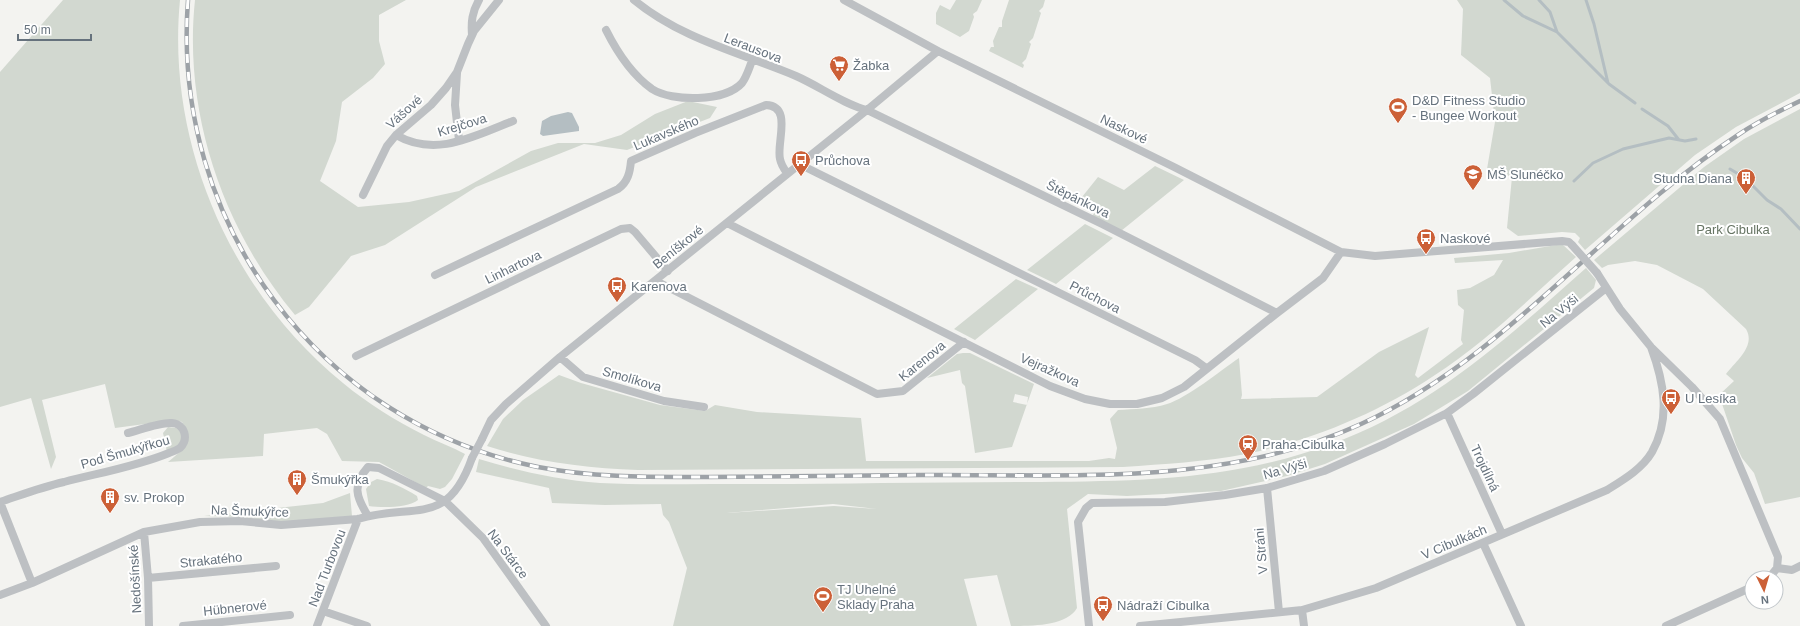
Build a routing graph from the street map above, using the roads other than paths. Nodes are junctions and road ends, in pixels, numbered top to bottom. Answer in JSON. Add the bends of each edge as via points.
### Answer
{"nodes":[{"id":1,"x":479,"y":0,"type":"edge"},
{"id":2,"x":499,"y":0,"type":"edge"},
{"id":3,"x":634,"y":0,"type":"edge"},
{"id":4,"x":844,"y":0,"type":"edge"},
{"id":5,"x":606,"y":30,"type":"dead end"},
{"id":6,"x":472,"y":36,"type":"junction"},
{"id":7,"x":938,"y":51,"type":"junction"},
{"id":8,"x":752,"y":61,"type":"junction"},
{"id":9,"x":457,"y":72,"type":"junction"},
{"id":10,"x":867,"y":110,"type":"junction"},
{"id":11,"x":513,"y":121,"type":"dead end"},
{"id":12,"x":396,"y":135,"type":"junction"},
{"id":13,"x":459,"y":140,"type":"junction"},
{"id":14,"x":799,"y":164,"type":"junction"},
{"id":15,"x":787,"y":173,"type":"junction"},
{"id":16,"x":363,"y":195,"type":"dead end"},
{"id":17,"x":727,"y":223,"type":"junction"},
{"id":18,"x":1341,"y":252,"type":"junction"},
{"id":19,"x":668,"y":270,"type":"junction"},
{"id":20,"x":435,"y":275,"type":"dead end"},
{"id":21,"x":656,"y":281,"type":"junction"},
{"id":22,"x":1606,"y":288,"type":"junction"},
{"id":23,"x":1277,"y":312,"type":"junction"},
{"id":24,"x":964,"y":342,"type":"junction"},
{"id":25,"x":1651,"y":347,"type":"junction"},
{"id":26,"x":356,"y":356,"type":"dead end"},
{"id":27,"x":560,"y":358,"type":"junction"},
{"id":28,"x":1206,"y":368,"type":"junction"},
{"id":29,"x":704,"y":407,"type":"dead end"},
{"id":30,"x":1447,"y":413,"type":"junction"},
{"id":31,"x":128,"y":433,"type":"dead end"},
{"id":32,"x":1267,"y":488,"type":"junction"},
{"id":33,"x":445,"y":501,"type":"junction"},
{"id":34,"x":0,"y":502,"type":"edge"},
{"id":35,"x":368,"y":516,"type":"junction"},
{"id":36,"x":358,"y":519,"type":"junction"},
{"id":37,"x":144,"y":532,"type":"junction"},
{"id":38,"x":1502,"y":534,"type":"junction"},
{"id":39,"x":1483,"y":543,"type":"junction"},
{"id":40,"x":276,"y":566,"type":"dead end"},
{"id":41,"x":1800,"y":566,"type":"edge"},
{"id":42,"x":1777,"y":568,"type":"joint"},
{"id":43,"x":148,"y":578,"type":"junction"},
{"id":44,"x":32,"y":582,"type":"junction"},
{"id":45,"x":1744,"y":591,"type":"edge"},
{"id":46,"x":0,"y":595,"type":"edge"},
{"id":47,"x":1302,"y":610,"type":"junction"},
{"id":48,"x":323,"y":611,"type":"junction"},
{"id":49,"x":1279,"y":612,"type":"junction"},
{"id":50,"x":290,"y":615,"type":"dead end"},
{"id":51,"x":149,"y":626,"type":"edge"},
{"id":52,"x":183,"y":626,"type":"edge"},
{"id":53,"x":318,"y":626,"type":"edge"},
{"id":54,"x":367,"y":626,"type":"edge"},
{"id":55,"x":546,"y":626,"type":"edge"},
{"id":56,"x":1088,"y":626,"type":"edge"},
{"id":57,"x":1140,"y":626,"type":"edge"},
{"id":58,"x":1304,"y":626,"type":"edge"},
{"id":59,"x":1521,"y":626,"type":"edge"},
{"id":60,"x":1666,"y":626,"type":"edge"}],
"edges":[{"from":1,"to":6,"type":"street","name":"Vášové","via":[[472,15]]},
{"from":2,"to":6,"type":"street","name":"Vášové"},
{"from":3,"to":8,"type":"street","name":"Lerausova","via":[[692,37]]},
{"from":4,"to":7,"type":"street","name":"Naskové"},
{"from":5,"to":8,"type":"street","via":[[620,55],[639,78],[653,90],[686,99],[711,96],[734,89],[741,84]]},
{"from":6,"to":9,"type":"street","name":"Vášové"},
{"from":7,"to":10,"type":"street","name":"Beníškové"},
{"from":7,"to":18,"type":"street","name":"Naskové"},
{"from":8,"to":10,"type":"street","name":"Lerausova","via":[[795,76]]},
{"from":9,"to":12,"type":"street","name":"Vášové","via":[[431,105]]},
{"from":9,"to":13,"type":"street","name":"Vášové","via":[[455,105]]},
{"from":10,"to":14,"type":"street","name":"Beníškové"},
{"from":10,"to":23,"type":"street","name":"Štěpánkova"},
{"from":11,"to":13,"type":"street","name":"Krejčova"},
{"from":12,"to":13,"type":"street","name":"Krejčova","via":[[407,141],[429,146]]},
{"from":12,"to":16,"type":"street","name":"Vášové","via":[[382,154]]},
{"from":14,"to":15,"type":"street","name":"Beníškové"},
{"from":14,"to":28,"type":"street","name":"Průchova","via":[[1195,360]]},
{"from":15,"to":17,"type":"street","name":"Beníškové"},
{"from":15,"to":20,"type":"street","name":"Lukavského","via":[[780,158],[781,115],[775,108],[766,106],[694,133],[631,161],[628,178],[618,189]]},
{"from":17,"to":19,"type":"street","name":"Beníškové"},
{"from":17,"to":24,"type":"street","name":"Vejražkova"},
{"from":18,"to":22,"type":"street","name":"Naskové","bridge":true,"via":[[1375,256],[1562,241],[1572,245],[1597,273]]},
{"from":18,"to":23,"type":"street","name":"Vejražkova","via":[[1323,278]]},
{"from":19,"to":21,"type":"street","name":"Beníškové"},
{"from":19,"to":26,"type":"street","name":"Linhartova","via":[[635,232],[630,228],[621,228]]},
{"from":21,"to":24,"type":"street","name":"Karenova","via":[[876,394],[903,392]]},
{"from":21,"to":27,"type":"street","name":"Beníškové"},
{"from":22,"to":25,"type":"street"},
{"from":22,"to":30,"type":"street","name":"Na Výši"},
{"from":23,"to":28,"type":"street","name":"Vejražkova"},
{"from":24,"to":28,"type":"street","name":"Vejražkova","via":[[1050,386],[1085,399],[1110,404],[1138,404],[1162,398],[1184,387]]},
{"from":25,"to":38,"type":"street","name":"V Cibulkách","via":[[1664,388],[1664,407],[1660,432],[1651,452],[1639,467],[1607,490]]},
{"from":25,"to":42,"type":"street","via":[[1720,419],[1778,557]]},
{"from":27,"to":29,"type":"street","name":"Smolíkova","via":[[583,378],[664,401]]},
{"from":27,"to":33,"type":"street","name":"Beníškové","bridge":true,"via":[[491,420],[465,478]]},
{"from":30,"to":32,"type":"street","name":"Na Výši","via":[[1324,471]]},
{"from":30,"to":38,"type":"street","name":"Trojdílná"},
{"from":31,"to":34,"type":"street","name":"Pod Šmukýřkou","via":[[170,423],[177,424],[183,429],[185,436],[179,448],[168,454],[62,482]]},
{"from":32,"to":49,"type":"street","name":"V Stráni"},
{"from":32,"to":56,"type":"street","name":"Na Výši","via":[[1165,502],[1092,503],[1078,522]]},
{"from":33,"to":35,"type":"street","name":"Na Šmukýřce","via":[[419,511]]},
{"from":33,"to":35,"type":"street","via":[[379,468],[368,467],[357,486],[358,498]]},
{"from":33,"to":55,"type":"street","name":"Na Stárce","via":[[483,538]]},
{"from":34,"to":44,"type":"street","name":"Pod Šmukýřkou"},
{"from":35,"to":36,"type":"street","name":"Na Šmukýřce"},
{"from":36,"to":37,"type":"street","name":"Na Šmukýřce","via":[[280,525],[240,521],[200,522]]},
{"from":36,"to":48,"type":"street","name":"Nad Turbovou"},
{"from":37,"to":43,"type":"street","name":"Nedošínské"},
{"from":37,"to":44,"type":"street","name":"Na Šmukýřce"},
{"from":38,"to":39,"type":"street","name":"V Cibulkách"},
{"from":39,"to":47,"type":"street","name":"V Cibulkách","via":[[1376,588]]},
{"from":39,"to":59,"type":"street"},
{"from":40,"to":43,"type":"street","name":"Strakatého"},
{"from":41,"to":42,"type":"street","via":[[1792,570]]},
{"from":43,"to":51,"type":"street","name":"Nedošínské"},
{"from":44,"to":46,"type":"street","name":"Na Šmukýřce"},
{"from":45,"to":60,"type":"street"},
{"from":47,"to":49,"type":"street","name":"V Cibulkách"},
{"from":47,"to":58,"type":"street"},
{"from":48,"to":53,"type":"street","name":"Nad Turbovou"},
{"from":48,"to":54,"type":"street"},
{"from":49,"to":57,"type":"street","name":"V Cibulkách"},
{"from":50,"to":52,"type":"street","name":"Hübnerové"}]}
